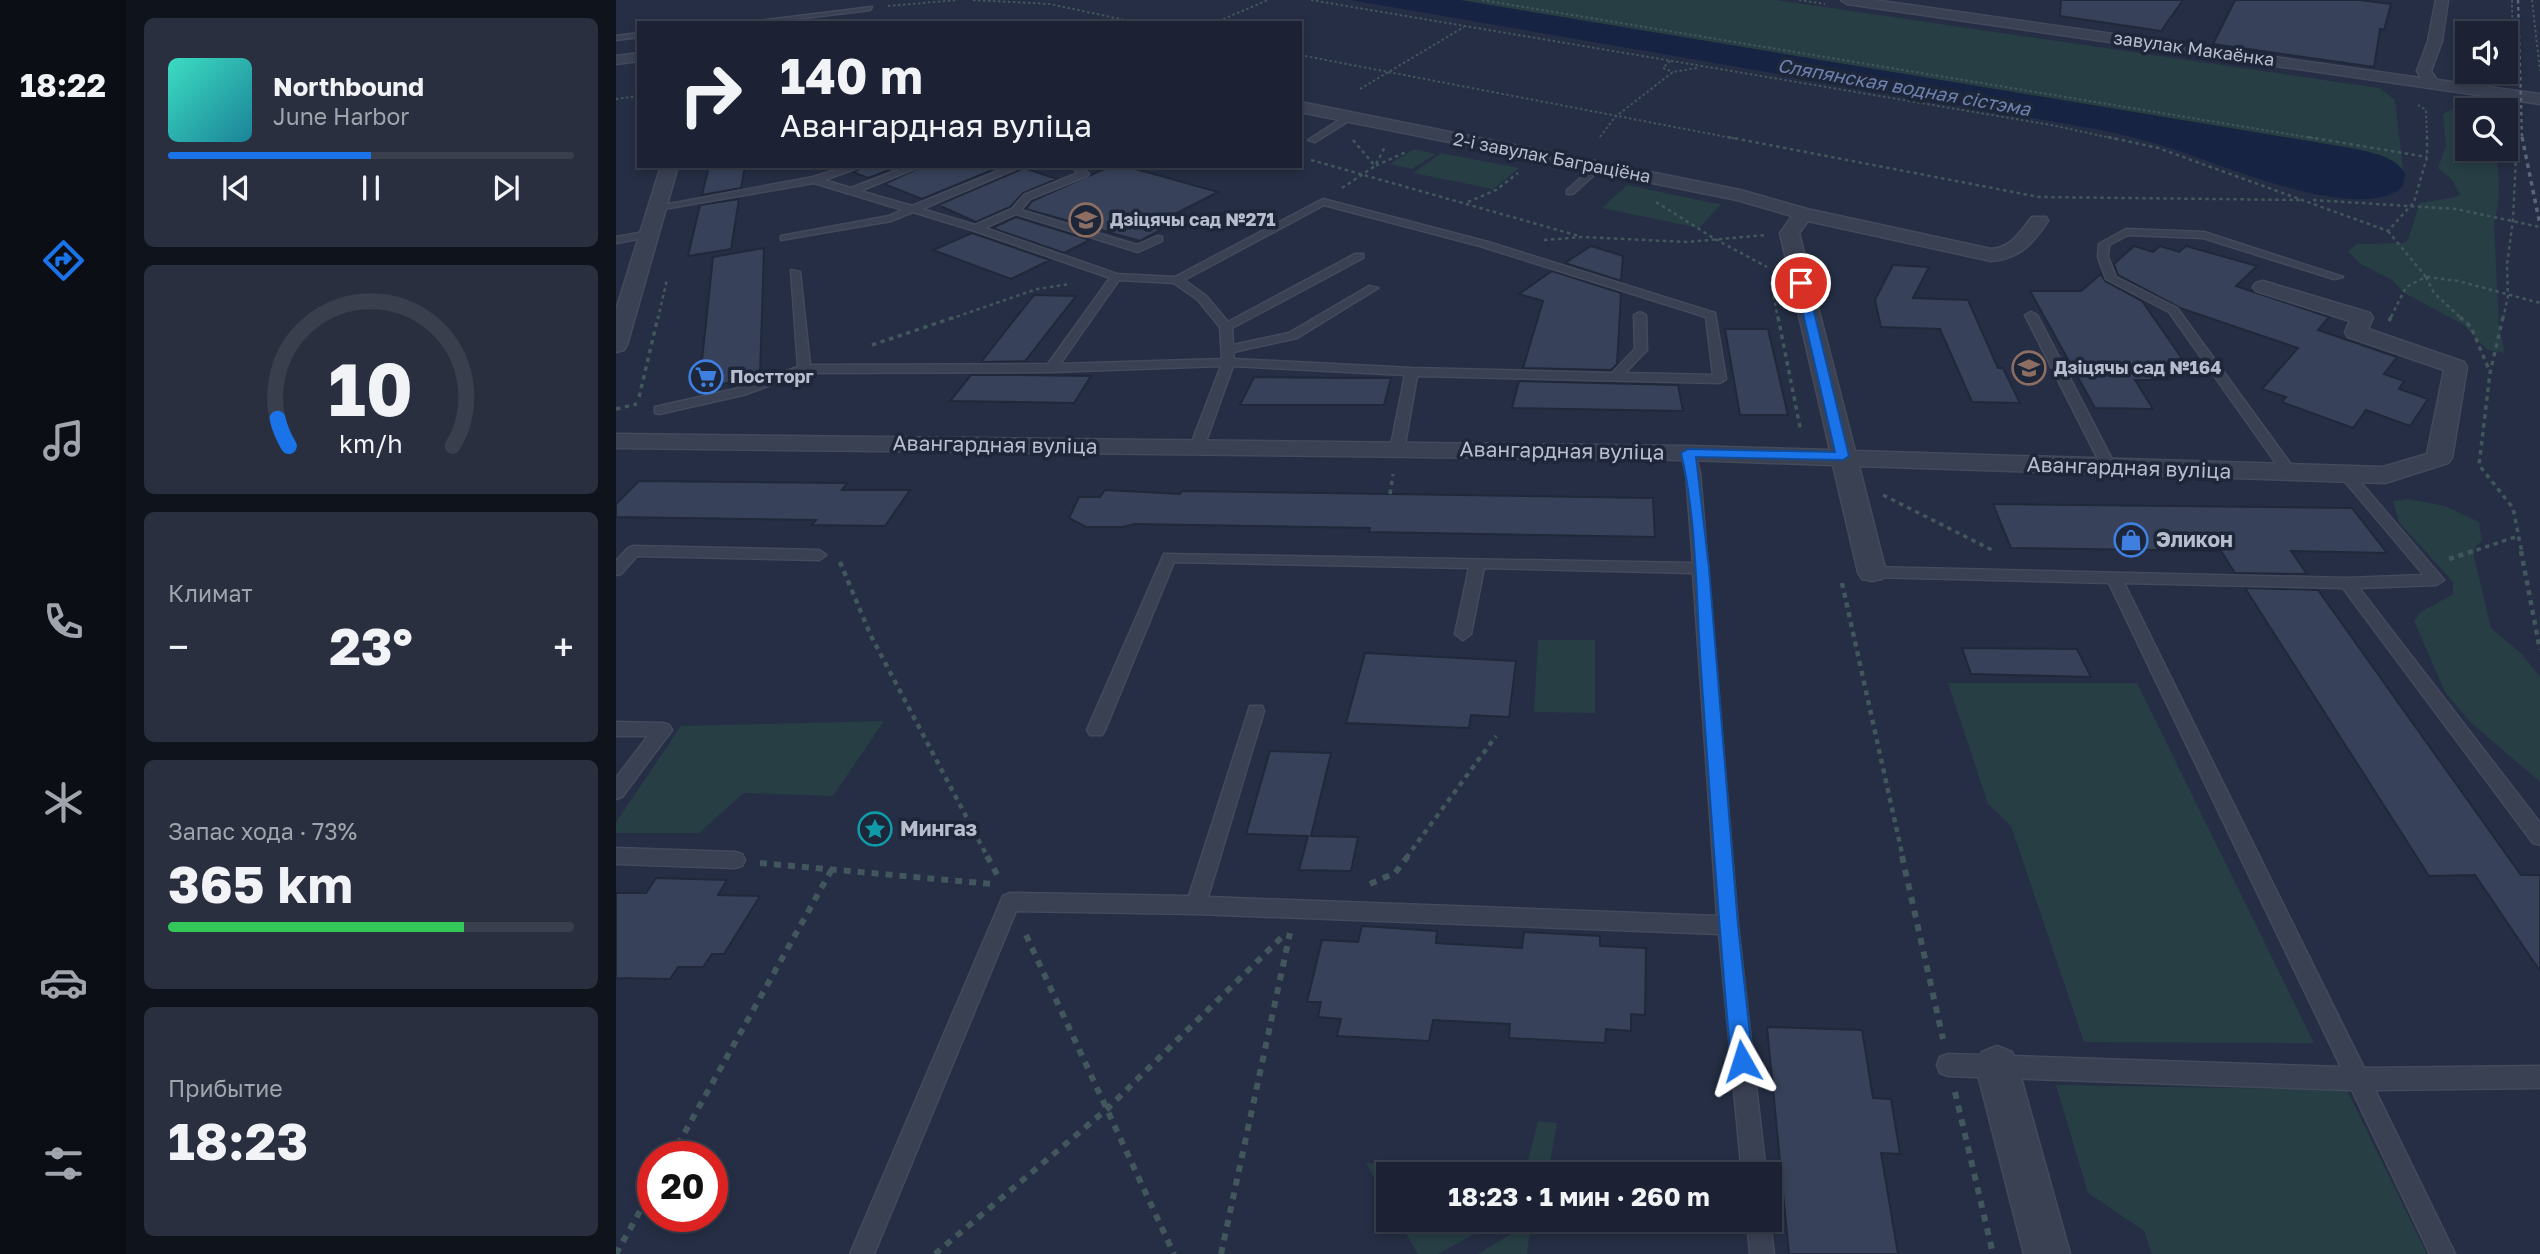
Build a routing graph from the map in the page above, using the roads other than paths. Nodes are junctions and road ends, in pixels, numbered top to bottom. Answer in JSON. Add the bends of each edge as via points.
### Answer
{"nodes":[{"id":1,"x":1847,"y":0,"type":"edge"},
{"id":2,"x":2442,"y":0,"type":"edge"},
{"id":3,"x":870,"y":8,"type":"road end"},
{"id":4,"x":814,"y":19,"type":"edge"},
{"id":5,"x":780,"y":21,"type":"edge"},
{"id":6,"x":637,"y":35,"type":"edge"},
{"id":7,"x":616,"y":38,"type":"edge"},
{"id":8,"x":637,"y":57,"type":"edge"},
{"id":9,"x":616,"y":60,"type":"edge"},
{"id":10,"x":2431,"y":82,"type":"junction"},
{"id":11,"x":2540,"y":99,"type":"edge"},
{"id":12,"x":1302,"y":108,"type":"edge"},
{"id":13,"x":1344,"y":120,"type":"junction"},
{"id":14,"x":1312,"y":140,"type":"dead end"},
{"id":15,"x":669,"y":168,"type":"edge"},
{"id":16,"x":815,"y":168,"type":"edge"},
{"id":17,"x":853,"y":168,"type":"edge"},
{"id":18,"x":912,"y":168,"type":"edge"},
{"id":19,"x":1014,"y":168,"type":"edge"},
{"id":20,"x":1077,"y":168,"type":"edge"},
{"id":21,"x":1605,"y":169,"type":"junction"},
{"id":22,"x":814,"y":180,"type":"junction"},
{"id":23,"x":851,"y":191,"type":"junction"},
{"id":24,"x":1570,"y":192,"type":"dead end"},
{"id":25,"x":658,"y":207,"type":"junction"},
{"id":26,"x":914,"y":210,"type":"junction"},
{"id":27,"x":1015,"y":211,"type":"junction"},
{"id":28,"x":1803,"y":214,"type":"junction"},
{"id":29,"x":2039,"y":221,"type":"dead end"},
{"id":30,"x":976,"y":228,"type":"junction"},
{"id":31,"x":650,"y":234,"type":"junction"},
{"id":32,"x":785,"y":237,"type":"dead end"},
{"id":33,"x":1158,"y":239,"type":"dead end"},
{"id":34,"x":616,"y":240,"type":"edge"},
{"id":35,"x":1359,"y":256,"type":"dead end"},
{"id":36,"x":795,"y":272,"type":"dead end"},
{"id":37,"x":1116,"y":277,"type":"junction"},
{"id":38,"x":2338,"y":277,"type":"dead end"},
{"id":39,"x":1177,"y":280,"type":"junction"},
{"id":40,"x":2263,"y":287,"type":"dead end"},
{"id":41,"x":1373,"y":288,"type":"dead end"},
{"id":42,"x":1640,"y":315,"type":"dead end"},
{"id":43,"x":2031,"y":315,"type":"dead end"},
{"id":44,"x":1226,"y":327,"type":"junction"},
{"id":45,"x":616,"y":345,"type":"edge"},
{"id":46,"x":1227,"y":356,"type":"junction"},
{"id":47,"x":1051,"y":368,"type":"junction"},
{"id":48,"x":804,"y":369,"type":"junction"},
{"id":49,"x":1412,"y":372,"type":"junction"},
{"id":50,"x":1616,"y":376,"type":"junction"},
{"id":51,"x":659,"y":410,"type":"dead end"},
{"id":52,"x":627,"y":441,"type":"edge"},
{"id":53,"x":1197,"y":447,"type":"junction"},
{"id":54,"x":1688,"y":453,"type":"junction"},
{"id":55,"x":1395,"y":460,"type":"junction"},
{"id":56,"x":1845,"y":467,"type":"junction"},
{"id":57,"x":2109,"y":467,"type":"junction"},
{"id":58,"x":2290,"y":473,"type":"junction"},
{"id":59,"x":2346,"y":474,"type":"junction"},
{"id":60,"x":819,"y":555,"type":"road end"},
{"id":61,"x":1477,"y":564,"type":"junction"},
{"id":62,"x":1701,"y":568,"type":"junction"},
{"id":63,"x":616,"y":570,"type":"edge"},
{"id":64,"x":1872,"y":572,"type":"joint"},
{"id":65,"x":2114,"y":577,"type":"junction"},
{"id":66,"x":2347,"y":583,"type":"junction"},
{"id":67,"x":1463,"y":634,"type":"dead end"},
{"id":68,"x":1256,"y":711,"type":"dead end"},
{"id":69,"x":616,"y":729,"type":"edge"},
{"id":70,"x":1096,"y":730,"type":"dead end"},
{"id":71,"x":616,"y":792,"type":"edge"},
{"id":72,"x":2540,"y":837,"type":"edge"},
{"id":73,"x":616,"y":856,"type":"edge"},
{"id":74,"x":735,"y":860,"type":"road end"},
{"id":75,"x":1196,"y":905,"type":"junction"},
{"id":76,"x":1728,"y":925,"type":"junction"},
{"id":77,"x":1948,"y":1065,"type":"road end"},
{"id":78,"x":1997,"y":1066,"type":"junction"},
{"id":79,"x":2540,"y":1077,"type":"edge"},
{"id":80,"x":2360,"y":1079,"type":"junction"},
{"id":81,"x":1753,"y":1162,"type":"edge"},
{"id":82,"x":1760,"y":1232,"type":"edge"},
{"id":83,"x":862,"y":1254,"type":"edge"},
{"id":84,"x":1762,"y":1254,"type":"edge"},
{"id":85,"x":2047,"y":1254,"type":"edge"},
{"id":86,"x":2444,"y":1254,"type":"edge"}],
"edges":[{"from":1,"to":10,"type":"street","name":"завулак Макаёнка"},
{"from":2,"to":10,"type":"street","via":[[2424,71]]},
{"from":3,"to":4,"type":"lane"},
{"from":4,"to":5,"type":"lane"},
{"from":6,"to":7,"type":"lane"},
{"from":8,"to":9,"type":"street"},
{"from":10,"to":11,"type":"street","name":"завулак Макаёнка"},
{"from":12,"to":13,"type":"street","name":"2-і завулак Баграціёна"},
{"from":13,"to":14,"type":"lane"},
{"from":13,"to":21,"type":"street","name":"2-і завулак Баграціёна"},
{"from":15,"to":25,"type":"street"},
{"from":16,"to":22,"type":"lane"},
{"from":17,"to":22,"type":"lane"},
{"from":18,"to":23,"type":"lane"},
{"from":19,"to":26,"type":"lane"},
{"from":20,"to":27,"type":"lane","via":[[1084,174],[1027,197]]},
{"from":21,"to":24,"type":"lane"},
{"from":21,"to":28,"type":"street","name":"2-і завулак Баграціёна","via":[[1740,195]]},
{"from":22,"to":23,"type":"lane"},
{"from":22,"to":25,"type":"lane"},
{"from":23,"to":26,"type":"lane"},
{"from":25,"to":31,"type":"street"},
{"from":26,"to":30,"type":"lane"},
{"from":26,"to":32,"type":"lane"},
{"from":27,"to":30,"type":"lane"},
{"from":27,"to":33,"type":"lane","via":[[1138,249]]},
{"from":28,"to":29,"type":"street","name":"2-і завулак Баграціёна","via":[[2006,255]]},
{"from":28,"to":56,"type":"street","via":[[1788,233]]},
{"from":30,"to":37,"type":"lane"},
{"from":31,"to":34,"type":"lane"},
{"from":31,"to":45,"type":"street"},
{"from":35,"to":44,"type":"lane"},
{"from":36,"to":48,"type":"lane"},
{"from":37,"to":39,"type":"lane"},
{"from":37,"to":47,"type":"lane"},
{"from":38,"to":58,"type":"lane","via":[[2204,235],[2126,232],[2104,244],[2103,257],[2111,279],[2173,310]]},
{"from":39,"to":44,"type":"lane","via":[[1202,298]]},
{"from":39,"to":50,"type":"lane","via":[[1323,202],[1484,244],[1711,315],[1720,379]]},
{"from":40,"to":59,"type":"street","name":"Авангардная вуліца","via":[[2362,318],[2356,332],[2456,367],[2439,458],[2385,474]]},
{"from":41,"to":46,"type":"lane","via":[[1293,336]]},
{"from":42,"to":50,"type":"lane","via":[[1641,350]]},
{"from":43,"to":57,"type":"lane"},
{"from":44,"to":46,"type":"lane"},
{"from":46,"to":47,"type":"lane"},
{"from":46,"to":49,"type":"lane"},
{"from":46,"to":53,"type":"lane"},
{"from":47,"to":48,"type":"lane"},
{"from":48,"to":51,"type":"lane","via":[[739,392]]},
{"from":49,"to":50,"type":"lane"},
{"from":49,"to":55,"type":"lane"},
{"from":52,"to":53,"type":"street","name":"Авангардная вуліца"},
{"from":53,"to":55,"type":"street","name":"Авангардная вуліца"},
{"from":54,"to":55,"type":"street","name":"Авангардная вуліца"},
{"from":54,"to":56,"type":"street","name":"Авангардная вуліца"},
{"from":54,"to":62,"type":"lane"},
{"from":56,"to":57,"type":"street","name":"Авангардная вуліца"},
{"from":56,"to":64,"type":"street"},
{"from":57,"to":58,"type":"street","name":"Авангардная вуліца"},
{"from":58,"to":59,"type":"street","name":"Авангардная вуліца"},
{"from":59,"to":66,"type":"lane","via":[[2436,580]]},
{"from":60,"to":63,"type":"lane","via":[[633,551]]},
{"from":61,"to":62,"type":"lane"},
{"from":61,"to":67,"type":"lane"},
{"from":61,"to":70,"type":"lane","via":[[1169,557]]},
{"from":62,"to":76,"type":"lane"},
{"from":64,"to":65,"type":"lane"},
{"from":65,"to":66,"type":"lane"},
{"from":65,"to":80,"type":"lane"},
{"from":66,"to":72,"type":"lane"},
{"from":68,"to":75,"type":"lane"},
{"from":69,"to":71,"type":"lane","via":[[663,730]]},
{"from":73,"to":74,"type":"lane"},
{"from":75,"to":76,"type":"lane"},
{"from":75,"to":83,"type":"lane","via":[[1010,902]]},
{"from":76,"to":81,"type":"lane"},
{"from":77,"to":78,"type":"lane"},
{"from":78,"to":80,"type":"lane"},
{"from":78,"to":85,"type":"street"},
{"from":79,"to":80,"type":"lane"},
{"from":80,"to":86,"type":"lane"},
{"from":82,"to":84,"type":"lane"}]}
